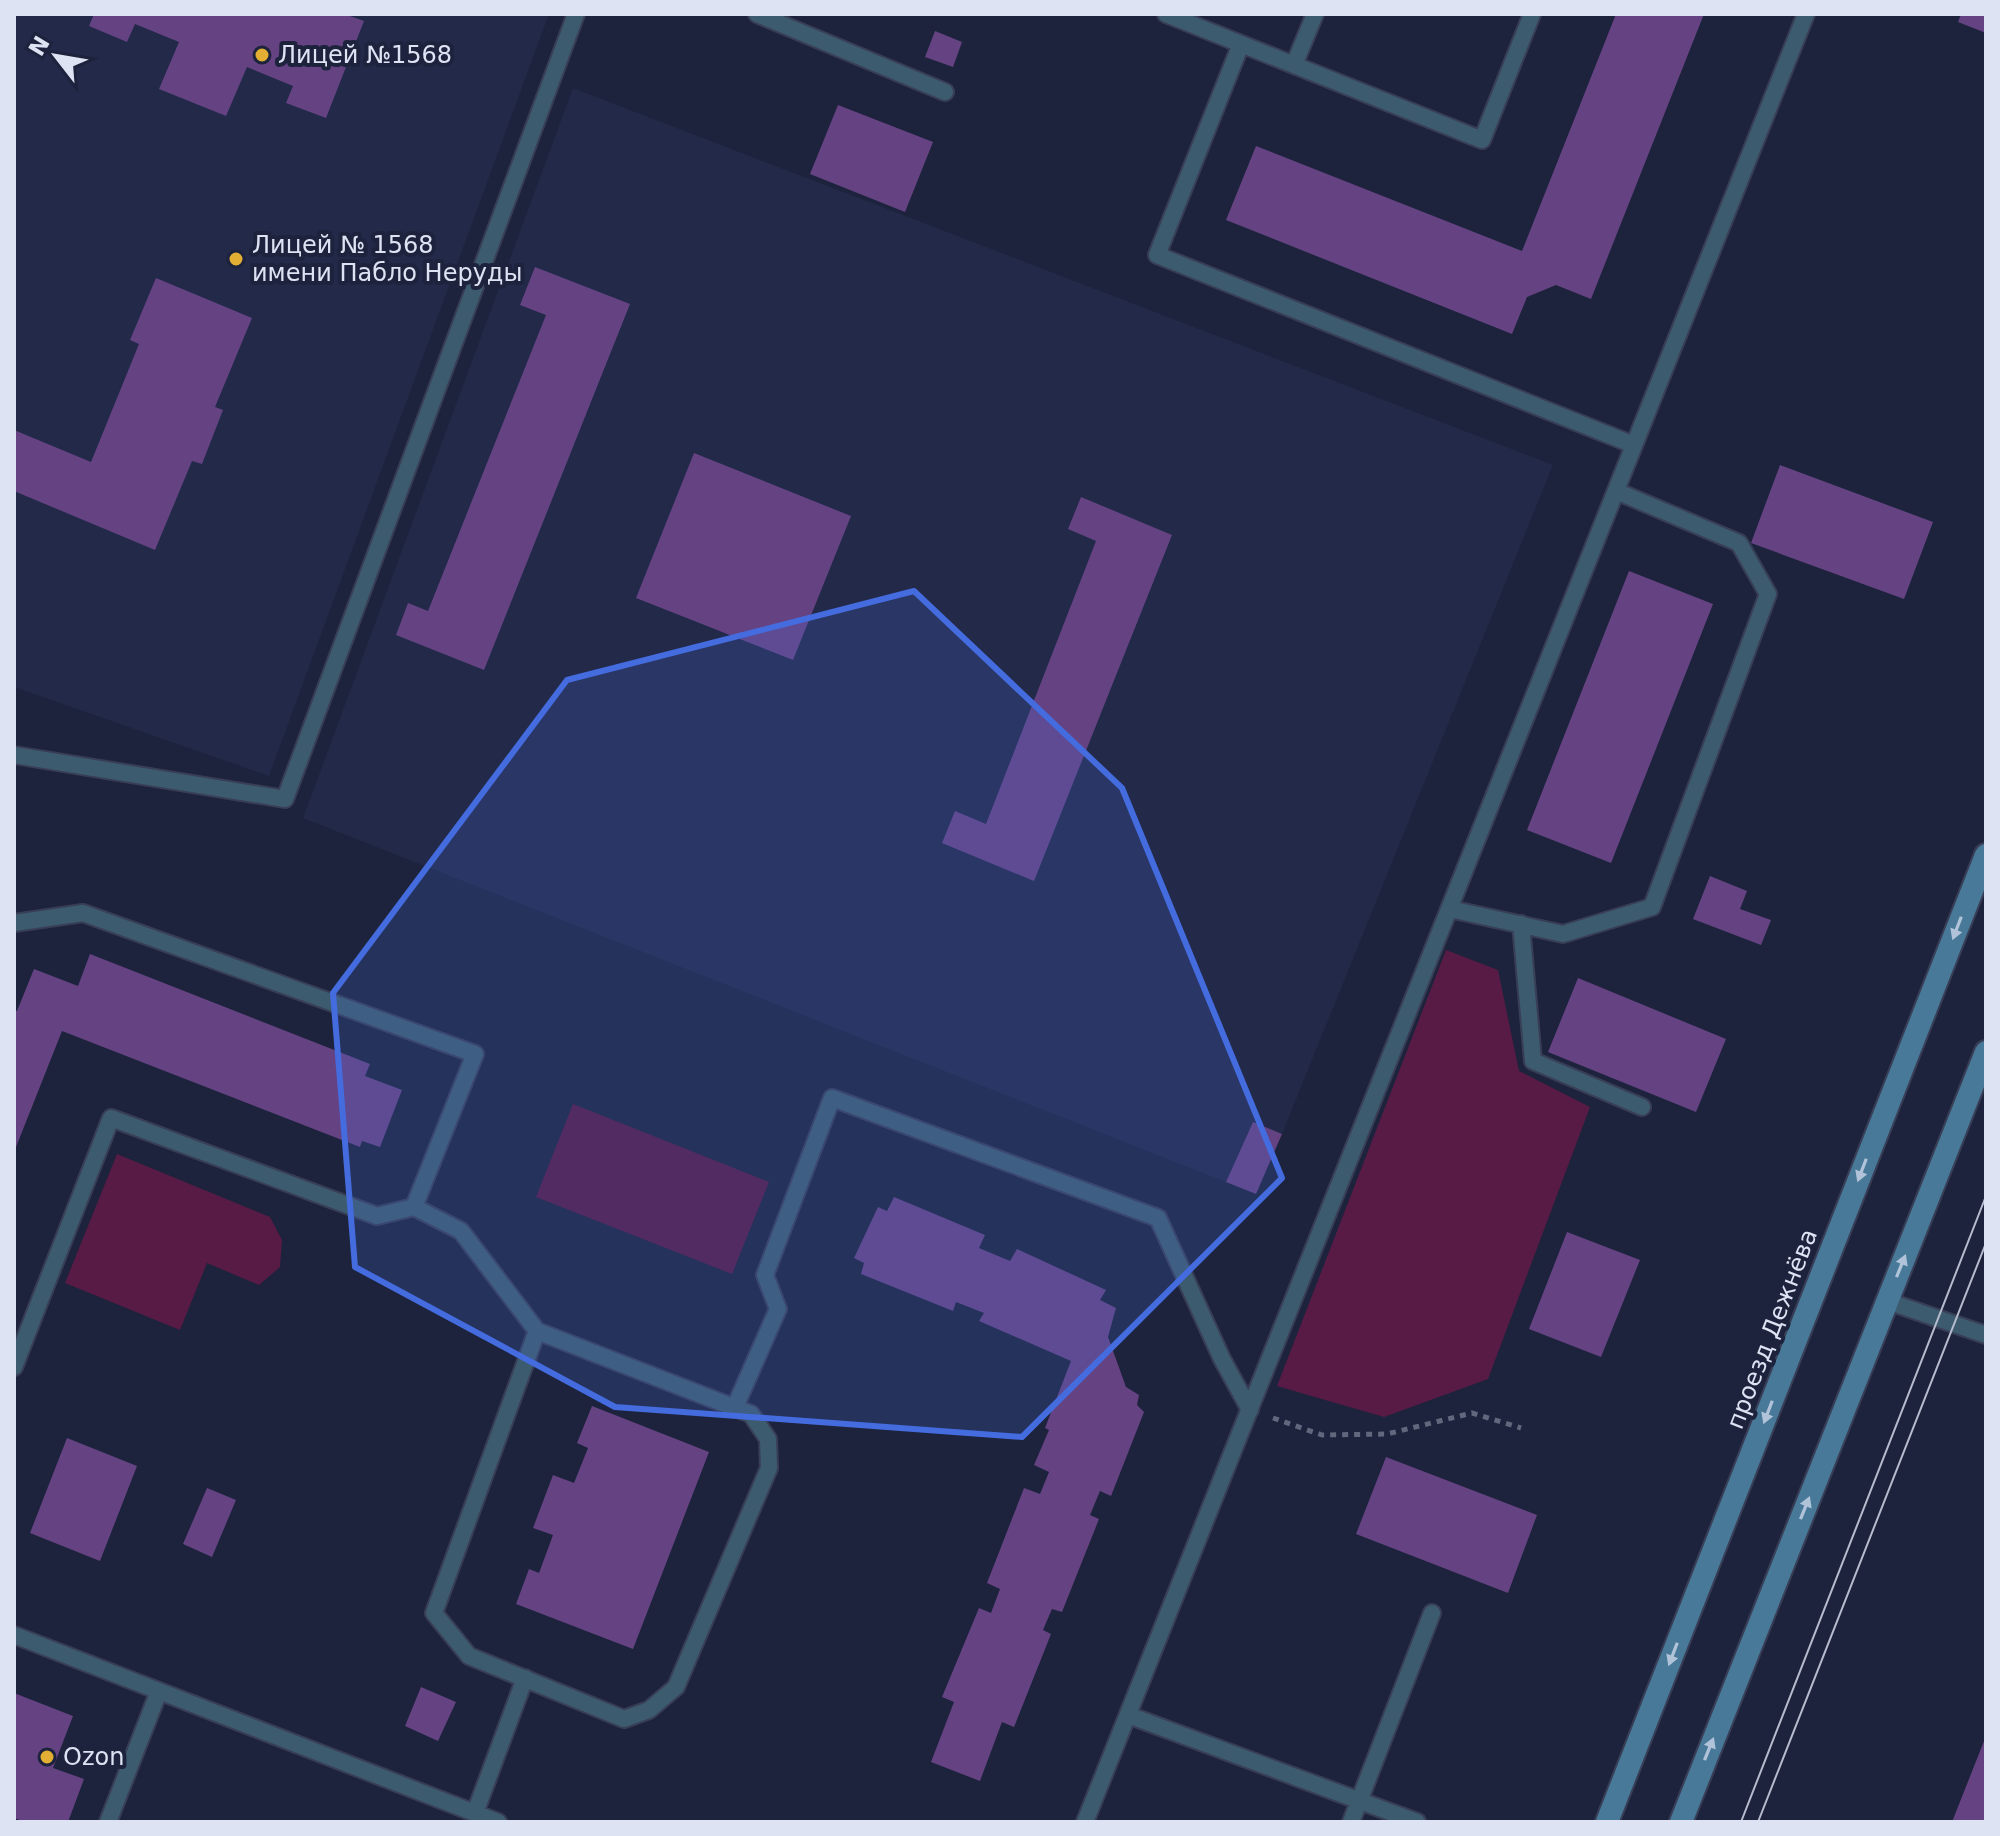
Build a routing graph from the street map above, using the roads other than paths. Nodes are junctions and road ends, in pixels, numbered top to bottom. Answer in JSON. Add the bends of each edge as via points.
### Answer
{"nodes":[{"id":1,"x":576,"y":14,"type":"edge"},
{"id":2,"x":757,"y":14,"type":"edge"},
{"id":3,"x":1166,"y":14,"type":"edge"},
{"id":4,"x":1315,"y":14,"type":"edge"},
{"id":5,"x":1532,"y":14,"type":"edge"},
{"id":6,"x":1806,"y":14,"type":"edge"},
{"id":7,"x":1241,"y":44,"type":"junction"},
{"id":8,"x":1294,"y":65,"type":"junction"},
{"id":9,"x":945,"y":92,"type":"dead end"},
{"id":10,"x":1634,"y":445,"type":"junction"},
{"id":11,"x":1616,"y":491,"type":"junction"},
{"id":12,"x":14,"y":755,"type":"edge"},
{"id":13,"x":1986,"y":855,"type":"edge"},
{"id":14,"x":1450,"y":909,"type":"junction"},
{"id":15,"x":14,"y":923,"type":"edge"},
{"id":16,"x":1521,"y":924,"type":"junction"},
{"id":17,"x":1986,"y":1052,"type":"edge"},
{"id":18,"x":1642,"y":1107,"type":"dead end"},
{"id":19,"x":414,"y":1207,"type":"junction"},
{"id":20,"x":1887,"y":1301,"type":"junction"},
{"id":21,"x":537,"y":1331,"type":"junction"},
{"id":22,"x":1986,"y":1335,"type":"edge"},
{"id":23,"x":14,"y":1367,"type":"edge"},
{"id":24,"x":735,"y":1407,"type":"junction"},
{"id":25,"x":1250,"y":1410,"type":"junction"},
{"id":26,"x":1432,"y":1613,"type":"dead end"},
{"id":27,"x":14,"y":1635,"type":"edge"},
{"id":28,"x":525,"y":1678,"type":"junction"},
{"id":29,"x":159,"y":1691,"type":"junction"},
{"id":30,"x":1128,"y":1715,"type":"junction"},
{"id":31,"x":1360,"y":1801,"type":"junction"},
{"id":32,"x":475,"y":1813,"type":"junction"},
{"id":33,"x":108,"y":1822,"type":"edge"},
{"id":34,"x":498,"y":1822,"type":"edge"},
{"id":35,"x":1085,"y":1822,"type":"edge"},
{"id":36,"x":1351,"y":1822,"type":"edge"},
{"id":37,"x":1417,"y":1822,"type":"edge"},
{"id":38,"x":1607,"y":1822,"type":"edge"},
{"id":39,"x":1681,"y":1822,"type":"edge"}],
"edges":[{"from":1,"to":12,"type":"lane","via":[[285,799]]},
{"from":2,"to":9,"type":"lane"},
{"from":3,"to":7,"type":"lane"},
{"from":4,"to":8,"type":"lane"},
{"from":5,"to":8,"type":"lane","via":[[1482,140]]},
{"from":6,"to":10,"type":"lane"},
{"from":7,"to":8,"type":"lane"},
{"from":7,"to":10,"type":"lane","via":[[1157,255]]},
{"from":10,"to":11,"type":"lane"},
{"from":11,"to":14,"type":"lane"},
{"from":11,"to":16,"type":"lane","via":[[1739,543],[1768,594],[1652,907],[1563,934]]},
{"from":13,"to":38,"type":"main road","name":"проезд Дежнёва","one_way":true},
{"from":14,"to":16,"type":"lane"},
{"from":14,"to":25,"type":"lane"},
{"from":15,"to":19,"type":"lane","via":[[83,913],[475,1054]]},
{"from":16,"to":18,"type":"lane","via":[[1533,1061]]},
{"from":20,"to":17,"type":"main road","one_way":true},
{"from":19,"to":21,"type":"lane","via":[[461,1231]]},
{"from":19,"to":23,"type":"lane","via":[[377,1216],[111,1118]]},
{"from":20,"to":22,"type":"lane"},
{"from":39,"to":20,"type":"main road","one_way":true},
{"from":21,"to":24,"type":"lane"},
{"from":21,"to":28,"type":"lane","via":[[434,1613],[469,1656]]},
{"from":24,"to":25,"type":"lane","via":[[778,1309],[765,1275],[832,1098],[1158,1218]]},
{"from":24,"to":28,"type":"lane","via":[[751,1414],[768,1439],[769,1468],[676,1687],[649,1710],[624,1719]]},
{"from":25,"to":30,"type":"lane"},
{"from":26,"to":31,"type":"lane"},
{"from":27,"to":29,"type":"lane"},
{"from":28,"to":32,"type":"lane"},
{"from":29,"to":32,"type":"lane"},
{"from":29,"to":33,"type":"lane"},
{"from":30,"to":31,"type":"lane"},
{"from":30,"to":35,"type":"lane"},
{"from":31,"to":36,"type":"lane"},
{"from":31,"to":37,"type":"lane"},
{"from":32,"to":34,"type":"lane"}]}
